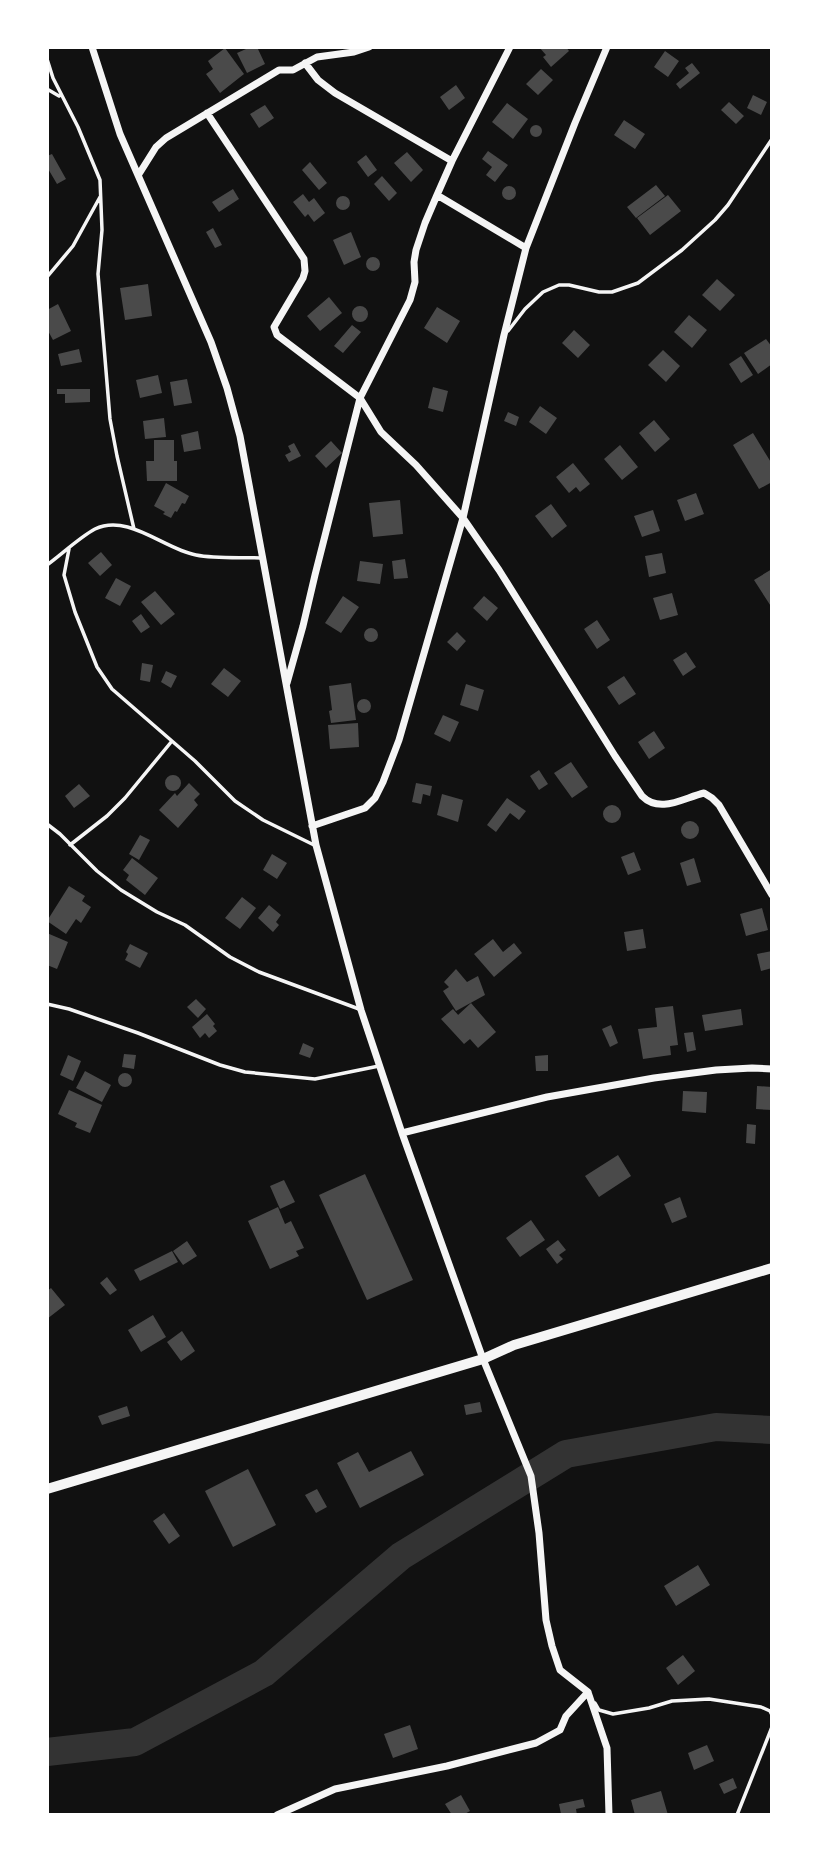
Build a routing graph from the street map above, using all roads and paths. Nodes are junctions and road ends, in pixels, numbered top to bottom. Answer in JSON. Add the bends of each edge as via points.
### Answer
{"nodes":[{"id":1,"x":92,"y":47,"type":"edge"},
{"id":2,"x":369,"y":47,"type":"edge"},
{"id":3,"x":510,"y":47,"type":"edge"},
{"id":4,"x":607,"y":47,"type":"edge"},
{"id":5,"x":47,"y":60,"type":"edge"},
{"id":6,"x":305,"y":63,"type":"junction"},
{"id":7,"x":47,"y":89,"type":"edge"},
{"id":8,"x":61,"y":97,"type":"junction"},
{"id":9,"x":206,"y":113,"type":"junction"},
{"id":10,"x":772,"y":139,"type":"edge"},
{"id":11,"x":452,"y":161,"type":"junction"},
{"id":12,"x":139,"y":174,"type":"junction"},
{"id":13,"x":437,"y":195,"type":"junction"},
{"id":14,"x":101,"y":197,"type":"junction"},
{"id":15,"x":526,"y":248,"type":"junction"},
{"id":16,"x":47,"y":277,"type":"edge"},
{"id":17,"x":504,"y":335,"type":"junction"},
{"id":18,"x":360,"y":398,"type":"junction"},
{"id":19,"x":463,"y":518,"type":"junction"},
{"id":20,"x":134,"y":529,"type":"junction"},
{"id":21,"x":69,"y":549,"type":"junction"},
{"id":22,"x":263,"y":558,"type":"junction"},
{"id":23,"x":47,"y":565,"type":"edge"},
{"id":24,"x":286,"y":686,"type":"junction"},
{"id":25,"x":172,"y":741,"type":"junction"},
{"id":26,"x":47,"y":824,"type":"edge"},
{"id":27,"x":312,"y":826,"type":"junction"},
{"id":28,"x":70,"y":845,"type":"junction"},
{"id":29,"x":316,"y":845,"type":"junction"},
{"id":30,"x":772,"y":895,"type":"edge"},
{"id":31,"x":47,"y":1004,"type":"edge"},
{"id":32,"x":361,"y":1010,"type":"junction"},
{"id":33,"x":381,"y":1065,"type":"junction"},
{"id":34,"x":772,"y":1069,"type":"edge"},
{"id":35,"x":402,"y":1133,"type":"junction"},
{"id":36,"x":772,"y":1268,"type":"edge"},
{"id":37,"x":483,"y":1359,"type":"junction"},
{"id":38,"x":47,"y":1489,"type":"edge"},
{"id":39,"x":588,"y":1692,"type":"junction"},
{"id":40,"x":772,"y":1715,"type":"edge"},
{"id":41,"x":772,"y":1727,"type":"edge"},
{"id":42,"x":277,"y":1815,"type":"edge"},
{"id":43,"x":609,"y":1815,"type":"edge"},
{"id":44,"x":737,"y":1815,"type":"edge"}],
"edges":[{"from":1,"to":12,"type":"street","via":[[114,118]]},
{"from":2,"to":6,"type":"street"},
{"from":3,"to":11,"type":"street"},
{"from":4,"to":15,"type":"street"},
{"from":5,"to":8,"type":"lane"},
{"from":6,"to":9,"type":"street","via":[[279,70]]},
{"from":6,"to":11,"type":"street","via":[[335,93]]},
{"from":7,"to":8,"type":"lane"},
{"from":8,"to":14,"type":"lane","via":[[93,160]]},
{"from":9,"to":12,"type":"street","via":[[160,143]]},
{"from":9,"to":18,"type":"street","via":[[304,259],[303,278],[275,327],[277,335]]},
{"from":10,"to":17,"type":"lane","via":[[715,220],[638,283],[612,292],[559,285],[543,292]]},
{"from":11,"to":13,"type":"street"},
{"from":12,"to":22,"type":"street","via":[[227,388]]},
{"from":13,"to":15,"type":"street"},
{"from":13,"to":18,"type":"street","via":[[416,250],[410,300]]},
{"from":14,"to":16,"type":"lane","via":[[73,246]]},
{"from":14,"to":20,"type":"lane","via":[[98,274],[110,419]]},
{"from":15,"to":17,"type":"street"},
{"from":17,"to":19,"type":"street"},
{"from":18,"to":19,"type":"street","via":[[381,432],[424,472]]},
{"from":18,"to":24,"type":"street"},
{"from":19,"to":27,"type":"street","via":[[399,740],[379,791],[365,808]]},
{"from":19,"to":30,"type":"street","via":[[642,796],[663,806],[704,793],[712,798]]},
{"from":20,"to":21,"type":"lane","via":[[118,524],[95,529]]},
{"from":20,"to":22,"type":"lane","via":[[196,555]]},
{"from":21,"to":23,"type":"lane"},
{"from":21,"to":25,"type":"lane","via":[[64,575],[97,667],[112,689]]},
{"from":22,"to":24,"type":"street"},
{"from":24,"to":27,"type":"street"},
{"from":25,"to":28,"type":"lane","via":[[125,798]]},
{"from":25,"to":29,"type":"lane","via":[[250,812]]},
{"from":26,"to":28,"type":"lane"},
{"from":27,"to":29,"type":"street"},
{"from":28,"to":32,"type":"lane","via":[[121,890],[185,925],[230,957]]},
{"from":29,"to":32,"type":"street"},
{"from":31,"to":33,"type":"lane","via":[[245,1072],[315,1079]]},
{"from":32,"to":33,"type":"street"},
{"from":33,"to":35,"type":"street"},
{"from":34,"to":35,"type":"street","via":[[716,1070],[547,1097]]},
{"from":35,"to":37,"type":"street"},
{"from":36,"to":37,"type":"main road","via":[[513,1345]]},
{"from":37,"to":38,"type":"main road"},
{"from":37,"to":39,"type":"street","via":[[531,1476],[546,1619],[559,1670]]},
{"from":39,"to":40,"type":"lane","via":[[599,1710],[613,1714],[673,1701],[709,1699],[761,1707]]},
{"from":39,"to":42,"type":"street","via":[[566,1716],[561,1730],[536,1743],[335,1789]]},
{"from":39,"to":43,"type":"street","via":[[607,1748]]},
{"from":41,"to":44,"type":"lane"}]}
